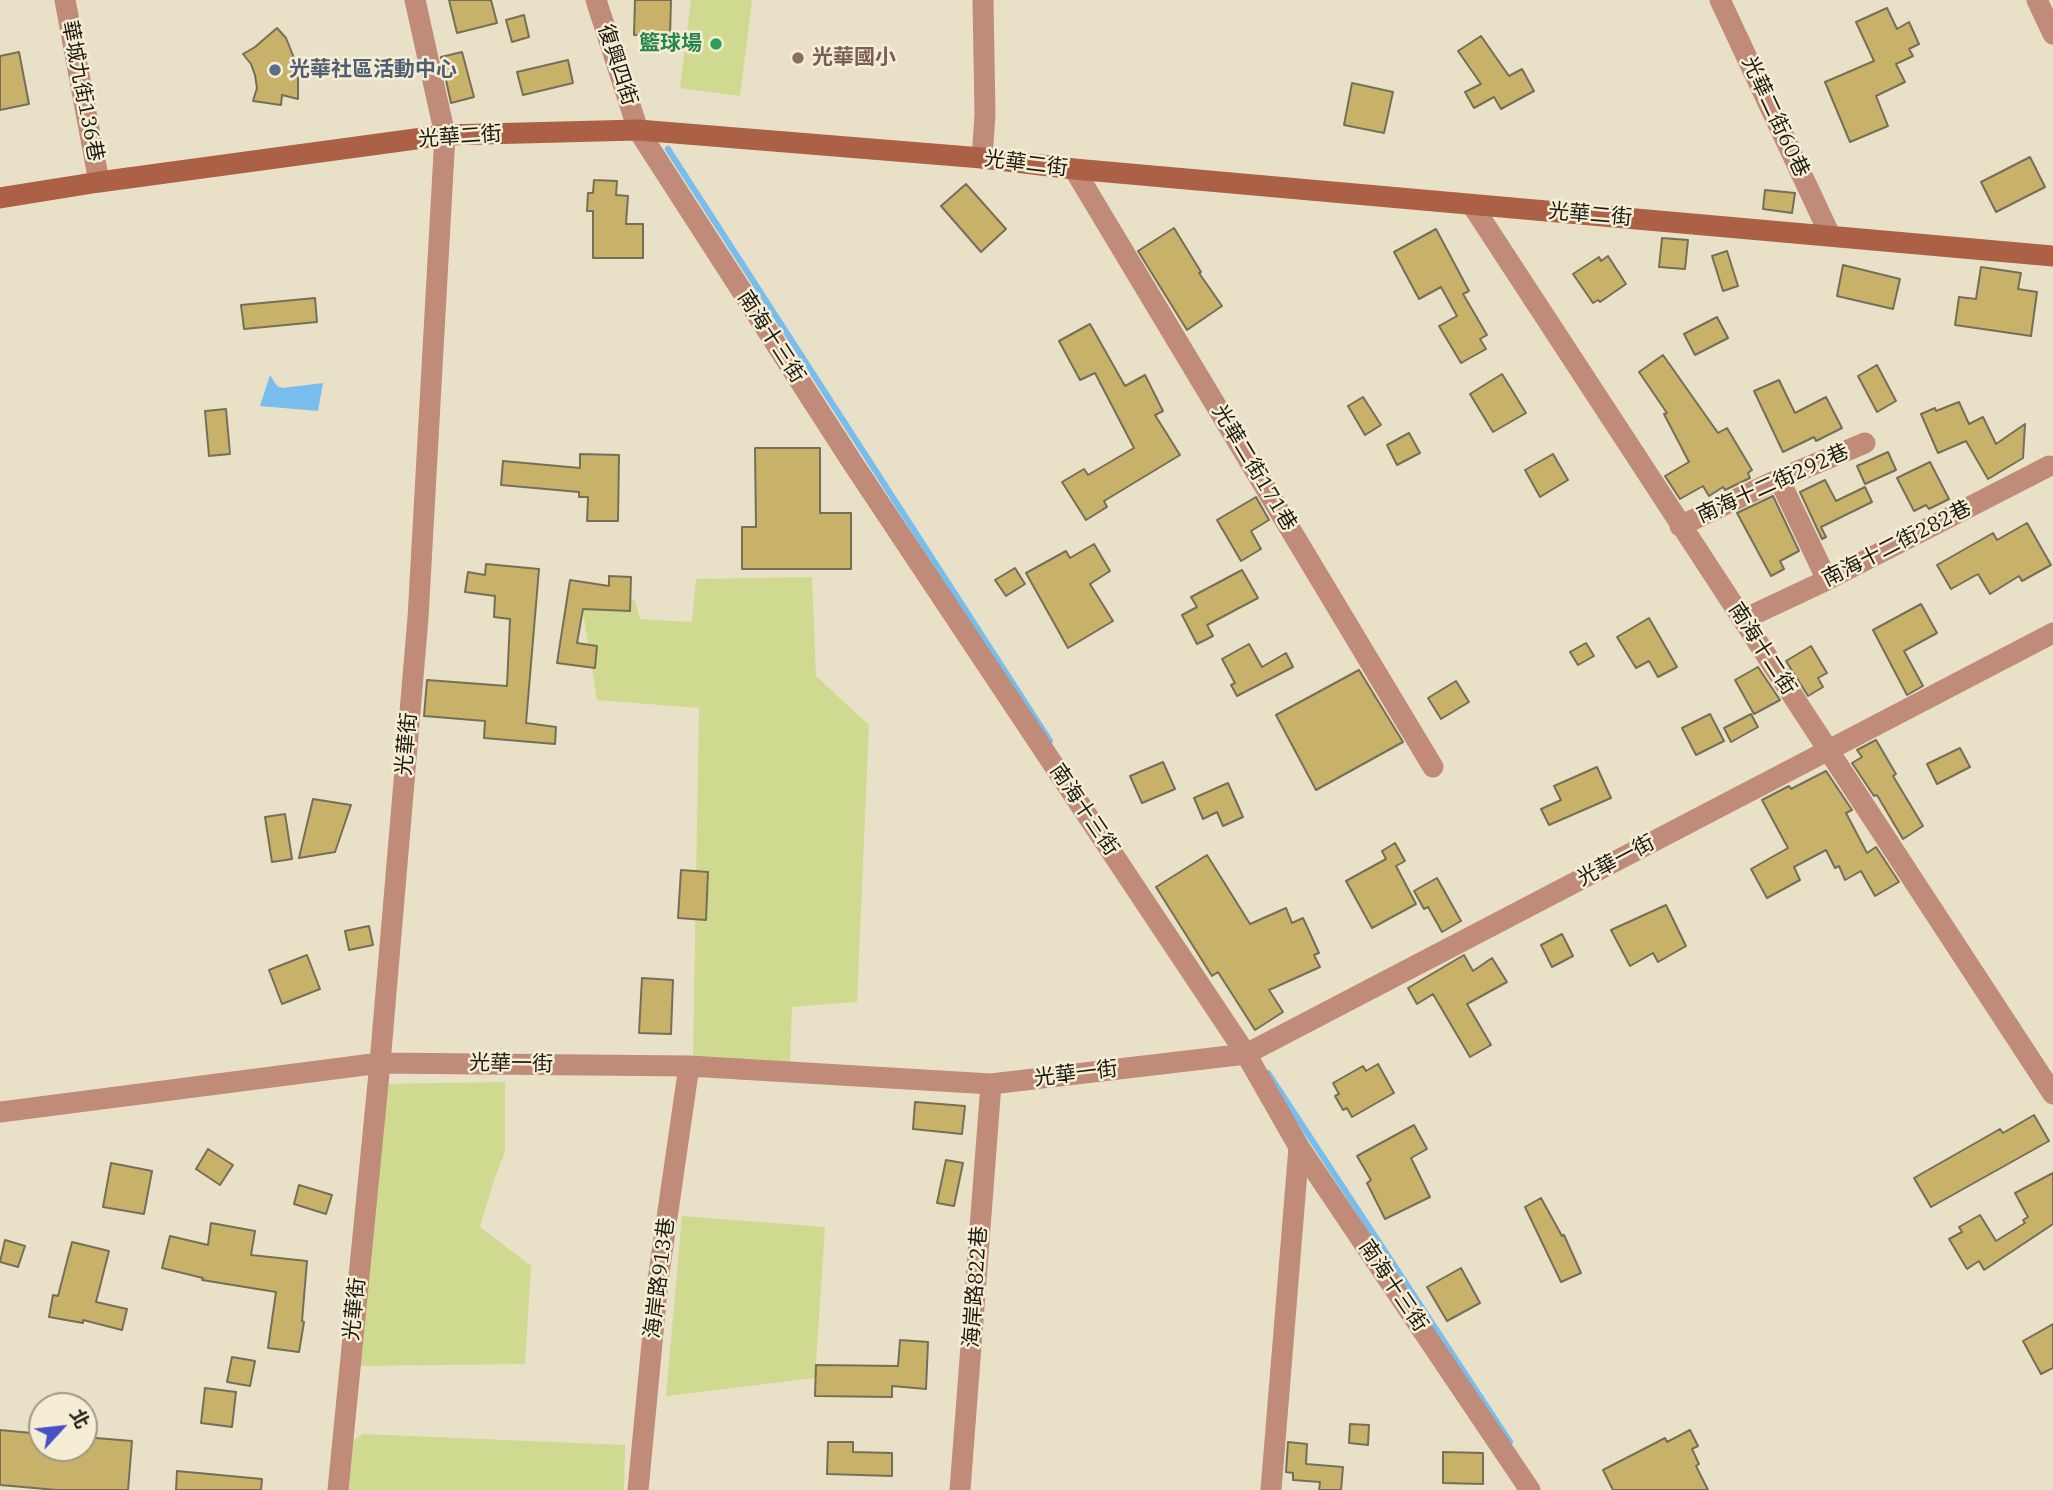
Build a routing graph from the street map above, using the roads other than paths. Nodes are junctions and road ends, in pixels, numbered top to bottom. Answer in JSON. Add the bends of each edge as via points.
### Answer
{"nodes":[{"id":1,"x":65,"y":0,"type":"edge"},
{"id":2,"x":415,"y":0,"type":"edge"},
{"id":3,"x":596,"y":0,"type":"edge"},
{"id":4,"x":983,"y":0,"type":"edge"},
{"id":5,"x":1720,"y":0,"type":"edge"},
{"id":6,"x":2037,"y":0,"type":"edge"},
{"id":7,"x":2053,"y":34,"type":"edge"},
{"id":8,"x":638,"y":130,"type":"junction"},
{"id":9,"x":445,"y":135,"type":"junction"},
{"id":10,"x":982,"y":158,"type":"junction"},
{"id":11,"x":1074,"y":169,"type":"junction"},
{"id":12,"x":99,"y":182,"type":"junction"},
{"id":13,"x":0,"y":198,"type":"edge"},
{"id":14,"x":1472,"y":205,"type":"junction"},
{"id":15,"x":1830,"y":235,"type":"junction"},
{"id":16,"x":2053,"y":256,"type":"edge"},
{"id":17,"x":1865,"y":443,"type":"dead end"},
{"id":18,"x":2049,"y":466,"type":"dead end"},
{"id":19,"x":1779,"y":479,"type":"junction"},
{"id":20,"x":1680,"y":526,"type":"junction"},
{"id":21,"x":1827,"y":580,"type":"junction"},
{"id":22,"x":1744,"y":619,"type":"junction"},
{"id":23,"x":2053,"y":633,"type":"edge"},
{"id":24,"x":1827,"y":750,"type":"junction"},
{"id":25,"x":1433,"y":767,"type":"dead end"},
{"id":26,"x":1246,"y":1054,"type":"junction"},
{"id":27,"x":380,"y":1063,"type":"junction"},
{"id":28,"x":689,"y":1066,"type":"junction"},
{"id":29,"x":991,"y":1084,"type":"junction"},
{"id":30,"x":2053,"y":1094,"type":"edge"},
{"id":31,"x":0,"y":1112,"type":"edge"},
{"id":32,"x":1299,"y":1147,"type":"junction"},
{"id":33,"x":338,"y":1490,"type":"edge"},
{"id":34,"x":638,"y":1490,"type":"edge"},
{"id":35,"x":960,"y":1490,"type":"edge"},
{"id":36,"x":1271,"y":1490,"type":"edge"},
{"id":37,"x":1530,"y":1490,"type":"edge"}],
"edges":[{"from":1,"to":12,"type":"street","name":"華城九街136巷"},
{"from":2,"to":9,"type":"street","name":"光華街"},
{"from":3,"to":8,"type":"street","name":"復興四街"},
{"from":4,"to":10,"type":"street"},
{"from":5,"to":15,"type":"street","name":"光華二街60巷"},
{"from":6,"to":7,"type":"street"},
{"from":8,"to":9,"type":"street","name":"光華二街"},
{"from":8,"to":10,"type":"street","name":"光華二街"},
{"from":8,"to":26,"type":"street","name":"南海十三街","via":[[844,451]]},
{"from":9,"to":12,"type":"street","name":"光華二街"},
{"from":9,"to":27,"type":"street","name":"光華街","via":[[418,618]]},
{"from":10,"to":11,"type":"street","name":"光華二街"},
{"from":11,"to":14,"type":"street","name":"光華二街"},
{"from":11,"to":25,"type":"street","name":"光華二街171巷"},
{"from":12,"to":13,"type":"street","name":"光華二街"},
{"from":14,"to":15,"type":"street","name":"光華二街"},
{"from":14,"to":20,"type":"street","name":"南海十二街"},
{"from":15,"to":16,"type":"street","name":"光華二街"},
{"from":17,"to":19,"type":"street","name":"南海十二街292巷"},
{"from":18,"to":21,"type":"street","name":"南海十二街282巷"},
{"from":19,"to":20,"type":"street","name":"南海十二街292巷"},
{"from":19,"to":21,"type":"street"},
{"from":20,"to":22,"type":"street","name":"南海十二街"},
{"from":21,"to":22,"type":"street","name":"南海十二街282巷"},
{"from":22,"to":24,"type":"street","name":"南海十二街"},
{"from":23,"to":24,"type":"street","name":"光華一街"},
{"from":24,"to":26,"type":"street","name":"光華一街"},
{"from":24,"to":30,"type":"street","name":"南海十二街"},
{"from":26,"to":29,"type":"street","name":"光華一街"},
{"from":26,"to":32,"type":"street","name":"南海十三街"},
{"from":27,"to":28,"type":"street","name":"光華一街"},
{"from":27,"to":31,"type":"street","name":"光華一街"},
{"from":27,"to":33,"type":"street","name":"光華街"},
{"from":28,"to":29,"type":"street","name":"光華一街"},
{"from":28,"to":34,"type":"street","name":"海岸路913巷","via":[[658,1280]]},
{"from":29,"to":35,"type":"street","name":"海岸路822巷"},
{"from":32,"to":36,"type":"street"},
{"from":32,"to":37,"type":"street","name":"南海十三街"}]}
